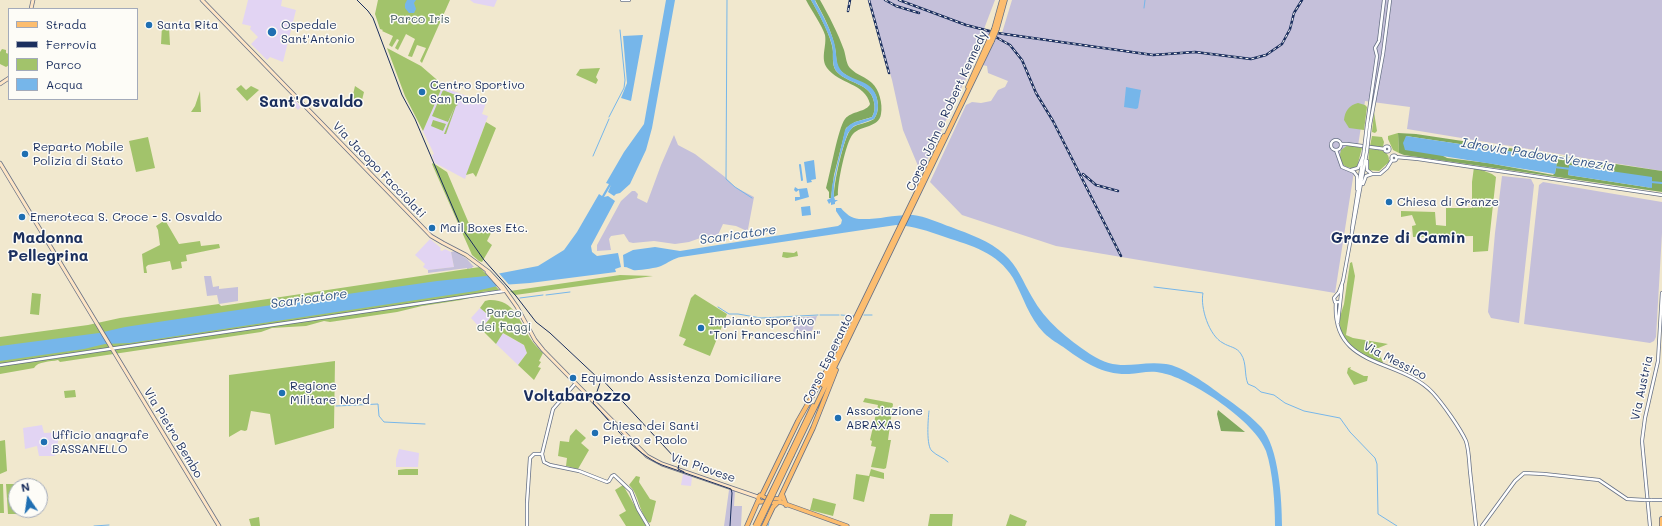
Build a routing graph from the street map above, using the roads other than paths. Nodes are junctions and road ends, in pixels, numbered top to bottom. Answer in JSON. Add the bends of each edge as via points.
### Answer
{"nodes":[{"id":1,"x":202,"y":0,"type":"edge"},
{"id":2,"x":622,"y":0,"type":"edge"},
{"id":3,"x":629,"y":0,"type":"edge"},
{"id":4,"x":1384,"y":0,"type":"edge"},
{"id":5,"x":1390,"y":0,"type":"edge"},
{"id":6,"x":1003,"y":1,"type":"edge"},
{"id":7,"x":1378,"y":44,"type":"junction"},
{"id":8,"x":1383,"y":48,"type":"junction"},
{"id":9,"x":1376,"y":51,"type":"junction"},
{"id":10,"x":1369,"y":125,"type":"junction"},
{"id":11,"x":1341,"y":144,"type":"junction"},
{"id":12,"x":1336,"y":150,"type":"junction"},
{"id":13,"x":1385,"y":150,"type":"junction"},
{"id":14,"x":1366,"y":151,"type":"junction"},
{"id":15,"x":1363,"y":156,"type":"junction"},
{"id":16,"x":1395,"y":156,"type":"junction"},
{"id":17,"x":1391,"y":159,"type":"junction"},
{"id":18,"x":0,"y":163,"type":"edge"},
{"id":19,"x":1350,"y":170,"type":"junction"},
{"id":20,"x":1372,"y":174,"type":"junction"},
{"id":21,"x":1360,"y":188,"type":"junction"},
{"id":22,"x":1357,"y":194,"type":"junction"},
{"id":23,"x":1661,"y":196,"type":"edge"},
{"id":24,"x":901,"y":228,"type":"joint"},
{"id":25,"x":1352,"y":230,"type":"junction"},
{"id":26,"x":1342,"y":281,"type":"junction"},
{"id":27,"x":501,"y":287,"type":"joint"},
{"id":28,"x":505,"y":291,"type":"junction"},
{"id":29,"x":1662,"y":293,"type":"edge"},
{"id":30,"x":1337,"y":295,"type":"junction"},
{"id":31,"x":1341,"y":297,"type":"junction"},
{"id":32,"x":1336,"y":302,"type":"junction"},
{"id":33,"x":1340,"y":302,"type":"junction"},
{"id":34,"x":1338,"y":326,"type":"junction"},
{"id":35,"x":848,"y":336,"type":"junction"},
{"id":36,"x":112,"y":349,"type":"junction"},
{"id":37,"x":0,"y":365,"type":"edge"},
{"id":38,"x":575,"y":384,"type":"junction"},
{"id":39,"x":542,"y":454,"type":"junction"},
{"id":40,"x":759,"y":498,"type":"junction"},
{"id":41,"x":779,"y":499,"type":"junction"},
{"id":42,"x":769,"y":500,"type":"junction"},
{"id":43,"x":1660,"y":500,"type":"edge"},
{"id":44,"x":786,"y":505,"type":"junction"},
{"id":45,"x":1662,"y":519,"type":"edge"},
{"id":46,"x":219,"y":526,"type":"edge"},
{"id":47,"x":527,"y":526,"type":"edge"},
{"id":48,"x":648,"y":526,"type":"edge"},
{"id":49,"x":748,"y":526,"type":"edge"},
{"id":50,"x":755,"y":526,"type":"edge"},
{"id":51,"x":758,"y":526,"type":"edge"},
{"id":52,"x":764,"y":526,"type":"edge"},
{"id":53,"x":847,"y":526,"type":"edge"},
{"id":54,"x":1476,"y":526,"type":"edge"},
{"id":55,"x":1482,"y":526,"type":"edge"},
{"id":56,"x":1650,"y":526,"type":"edge"},
{"id":57,"x":1662,"y":526,"type":"edge"}],
"edges":[{"from":1,"to":27,"type":"main road","name":"Via Jacopo Facciolati","via":[[426,230],[437,240],[472,259]]},
{"from":2,"to":3,"type":"street"},
{"from":4,"to":7,"type":"street","name":"Via Messico"},
{"from":5,"to":8,"type":"street","name":"Via Messico"},
{"from":6,"to":24,"type":"highway","name":"Corso John e Robert Kennedy","bridge":true,"via":[[991,41]]},
{"from":7,"to":8,"type":"street"},
{"from":7,"to":9,"type":"street","name":"Via Messico","via":[[1375,46]]},
{"from":8,"to":9,"type":"street","via":[[1380,52]]},
{"from":8,"to":10,"type":"street","name":"Via Messico"},
{"from":9,"to":10,"type":"street","name":"Via Messico"},
{"from":10,"to":14,"type":"street","name":"Via Messico","bridge":true},
{"from":11,"to":12,"type":"street"},
{"from":11,"to":12,"type":"street","via":[[1338,140],[1333,142],[1332,147]]},
{"from":11,"to":13,"type":"street"},
{"from":12,"to":19,"type":"street","via":[[1342,167]]},
{"from":13,"to":16,"type":"street","via":[[1389,151],[1390,148]]},
{"from":13,"to":17,"type":"street"},
{"from":14,"to":15,"type":"street","name":"Via Messico"},
{"from":14,"to":20,"type":"street","via":[[1366,167]]},
{"from":14,"to":21,"type":"street","name":"Via Messico"},
{"from":15,"to":19,"type":"street","via":[[1358,168]]},
{"from":15,"to":22,"type":"street","name":"Via Messico"},
{"from":16,"to":17,"type":"street","via":[[1395,160]]},
{"from":16,"to":23,"type":"street"},
{"from":17,"to":20,"type":"street","via":[[1384,172]]},
{"from":18,"to":36,"type":"main road","name":"Via Pietro Bembo"},
{"from":19,"to":22,"type":"street","via":[[1357,176]]},
{"from":20,"to":21,"type":"street","via":[[1365,177]]},
{"from":21,"to":25,"type":"street","name":"Via Messico"},
{"from":22,"to":25,"type":"street","name":"Via Messico"},
{"from":24,"to":35,"type":"highway","name":"Corso Esperanto"},
{"from":25,"to":26,"type":"street","name":"Via Messico"},
{"from":26,"to":30,"type":"street","name":"Via Messico"},
{"from":26,"to":31,"type":"street","name":"Via Messico"},
{"from":27,"to":28,"type":"main road","name":"Via Piovese"},
{"from":28,"to":36,"type":"street"},
{"from":28,"to":38,"type":"main road","name":"Via Piovese","via":[[520,311],[539,346]]},
{"from":29,"to":56,"type":"street","name":"Via Austria","via":[[1657,371],[1642,434]]},
{"from":30,"to":31,"type":"street"},
{"from":30,"to":32,"type":"street","name":"Via Messico","via":[[1334,298]]},
{"from":31,"to":33,"type":"street","name":"Via Messico"},
{"from":32,"to":33,"type":"street"},
{"from":32,"to":34,"type":"street","name":"Via Messico"},
{"from":33,"to":34,"type":"street","name":"Via Messico"},
{"from":34,"to":54,"type":"street","name":"Via Messico","via":[[1346,343],[1355,351],[1417,381],[1433,392],[1465,440]]},
{"from":35,"to":40,"type":"highway","via":[[798,422]]},
{"from":35,"to":41,"type":"highway","via":[[813,428]]},
{"from":35,"to":42,"type":"highway","name":"Corso Esperanto","bridge":true},
{"from":36,"to":37,"type":"street"},
{"from":36,"to":46,"type":"main road","name":"Via Pietro Bembo"},
{"from":38,"to":39,"type":"street","via":[[555,406]]},
{"from":38,"to":40,"type":"main road","name":"Via Piovese","via":[[650,459]]},
{"from":39,"to":47,"type":"street","via":[[534,454],[530,458]]},
{"from":39,"to":48,"type":"street","via":[[544,462],[553,466],[579,471],[607,482],[613,475],[631,491]]},
{"from":40,"to":41,"type":"main road","name":"Via Piovese"},
{"from":40,"to":41,"type":"main road","name":"Via Piovese"},
{"from":40,"to":49,"type":"highway"},
{"from":41,"to":44,"type":"highway"},
{"from":41,"to":44,"type":"main road"},
{"from":41,"to":52,"type":"highway"},
{"from":42,"to":50,"type":"highway","bridge":true},
{"from":42,"to":51,"type":"highway","bridge":true},
{"from":43,"to":55,"type":"street","bridge":true,"via":[[1627,499],[1599,480],[1524,473],[1515,481]]},
{"from":44,"to":53,"type":"main road"},
{"from":45,"to":57,"type":"highway"}]}
